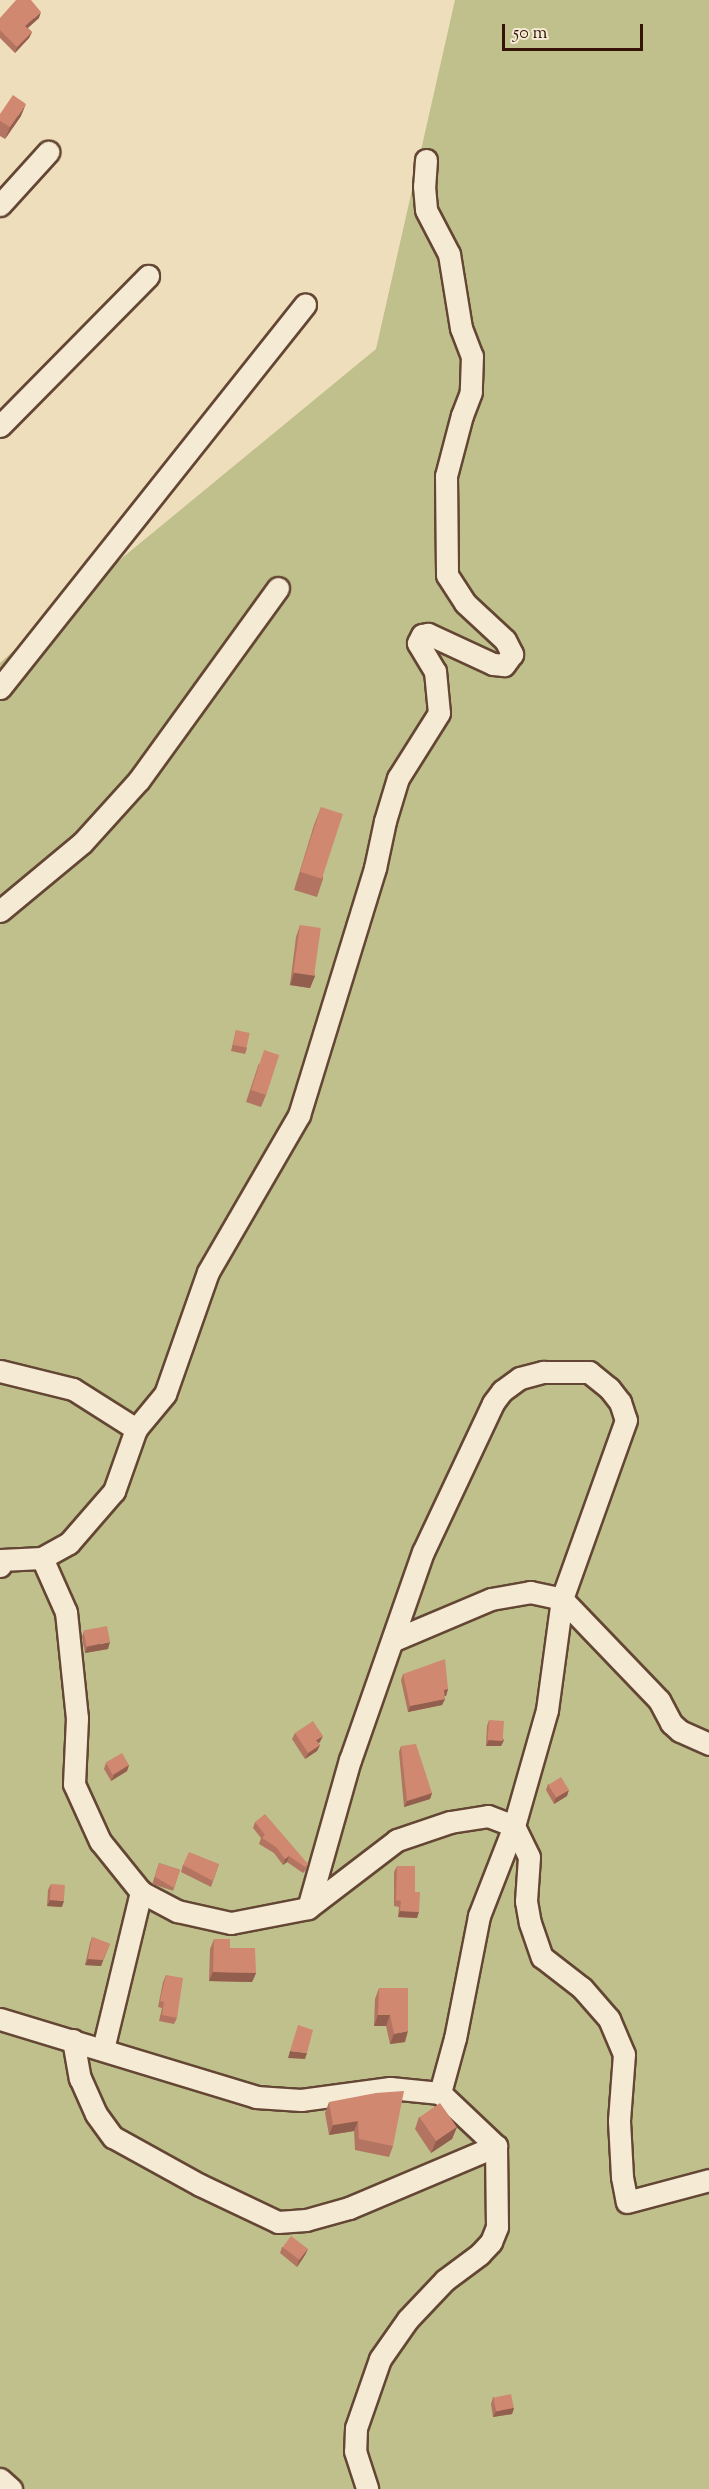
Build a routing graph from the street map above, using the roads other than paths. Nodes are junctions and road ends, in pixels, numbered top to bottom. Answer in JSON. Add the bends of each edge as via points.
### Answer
{"nodes":[{"id":1,"x":48,"y":152,"type":"dead end"},
{"id":2,"x":426,"y":160,"type":"dead end"},
{"id":3,"x":0,"y":205,"type":"edge"},
{"id":4,"x":148,"y":276,"type":"dead end"},
{"id":5,"x":305,"y":305,"type":"dead end"},
{"id":6,"x":0,"y":426,"type":"edge"},
{"id":7,"x":278,"y":588,"type":"dead end"},
{"id":8,"x":0,"y":688,"type":"edge"},
{"id":9,"x":0,"y":911,"type":"edge"},
{"id":10,"x":0,"y":1371,"type":"edge"},
{"id":11,"x":136,"y":1429,"type":"junction"},
{"id":12,"x":42,"y":1558,"type":"junction"},
{"id":13,"x":0,"y":1562,"type":"edge"},
{"id":14,"x":562,"y":1599,"type":"junction"},
{"id":15,"x":394,"y":1640,"type":"junction"},
{"id":16,"x":709,"y":1744,"type":"edge"},
{"id":17,"x":514,"y":1826,"type":"junction"},
{"id":18,"x":141,"y":1892,"type":"junction"},
{"id":19,"x":308,"y":1908,"type":"junction"},
{"id":20,"x":1,"y":2015,"type":"edge"},
{"id":21,"x":73,"y":2040,"type":"junction"},
{"id":22,"x":103,"y":2049,"type":"junction"},
{"id":23,"x":440,"y":2093,"type":"junction"},
{"id":24,"x":496,"y":2146,"type":"junction"},
{"id":25,"x":709,"y":2180,"type":"edge"},
{"id":26,"x":0,"y":2479,"type":"edge"},
{"id":27,"x":10,"y":2489,"type":"edge"},
{"id":28,"x":367,"y":2489,"type":"edge"}],
"edges":[{"from":1,"to":3,"type":"street"},
{"from":2,"to":11,"type":"street","via":[[426,210],[449,254],[461,328],[472,356],[471,393],[446,476],[447,575],[465,603],[505,640],[512,654],[504,665],[494,664],[428,634],[422,635],[418,643],[435,671],[439,713],[398,778],[375,868],[299,1115],[208,1272],[165,1394]]},
{"from":4,"to":6,"type":"street"},
{"from":5,"to":8,"type":"street"},
{"from":7,"to":9,"type":"street","via":[[139,780],[82,843]]},
{"from":10,"to":11,"type":"street","via":[[73,1389]]},
{"from":11,"to":12,"type":"street","via":[[114,1491],[69,1543]]},
{"from":12,"to":13,"type":"street"},
{"from":12,"to":18,"type":"street","via":[[66,1612],[77,1718],[74,1784],[100,1841]]},
{"from":14,"to":15,"type":"street","via":[[530,1592],[491,1599]]},
{"from":14,"to":15,"type":"street","via":[[626,1420],[620,1402],[589,1372],[543,1372],[520,1378],[493,1403],[423,1552]]},
{"from":14,"to":16,"type":"street","via":[[659,1700],[670,1723]]},
{"from":14,"to":17,"type":"street","via":[[547,1710]]},
{"from":15,"to":19,"type":"street","via":[[350,1760]]},
{"from":17,"to":19,"type":"street","via":[[488,1816],[450,1822],[397,1840]]},
{"from":17,"to":23,"type":"street","via":[[479,1916]]},
{"from":17,"to":25,"type":"street","via":[[529,1857],[526,1901],[542,1957],[582,1988],[609,2019],[624,2054],[619,2121],[627,2202]]},
{"from":18,"to":19,"type":"street","via":[[177,1911],[231,1923]]},
{"from":18,"to":22,"type":"street"},
{"from":20,"to":21,"type":"street"},
{"from":21,"to":22,"type":"street"},
{"from":21,"to":24,"type":"street","via":[[80,2078],[96,2114],[113,2137],[278,2222],[306,2220],[349,2208]]},
{"from":22,"to":23,"type":"street","via":[[256,2097],[278,2100],[390,2088]]},
{"from":23,"to":24,"type":"street"},
{"from":24,"to":28,"type":"street","via":[[496,2227],[491,2241],[445,2280],[408,2319],[380,2360],[356,2428],[355,2451]]},
{"from":26,"to":27,"type":"street"}]}
